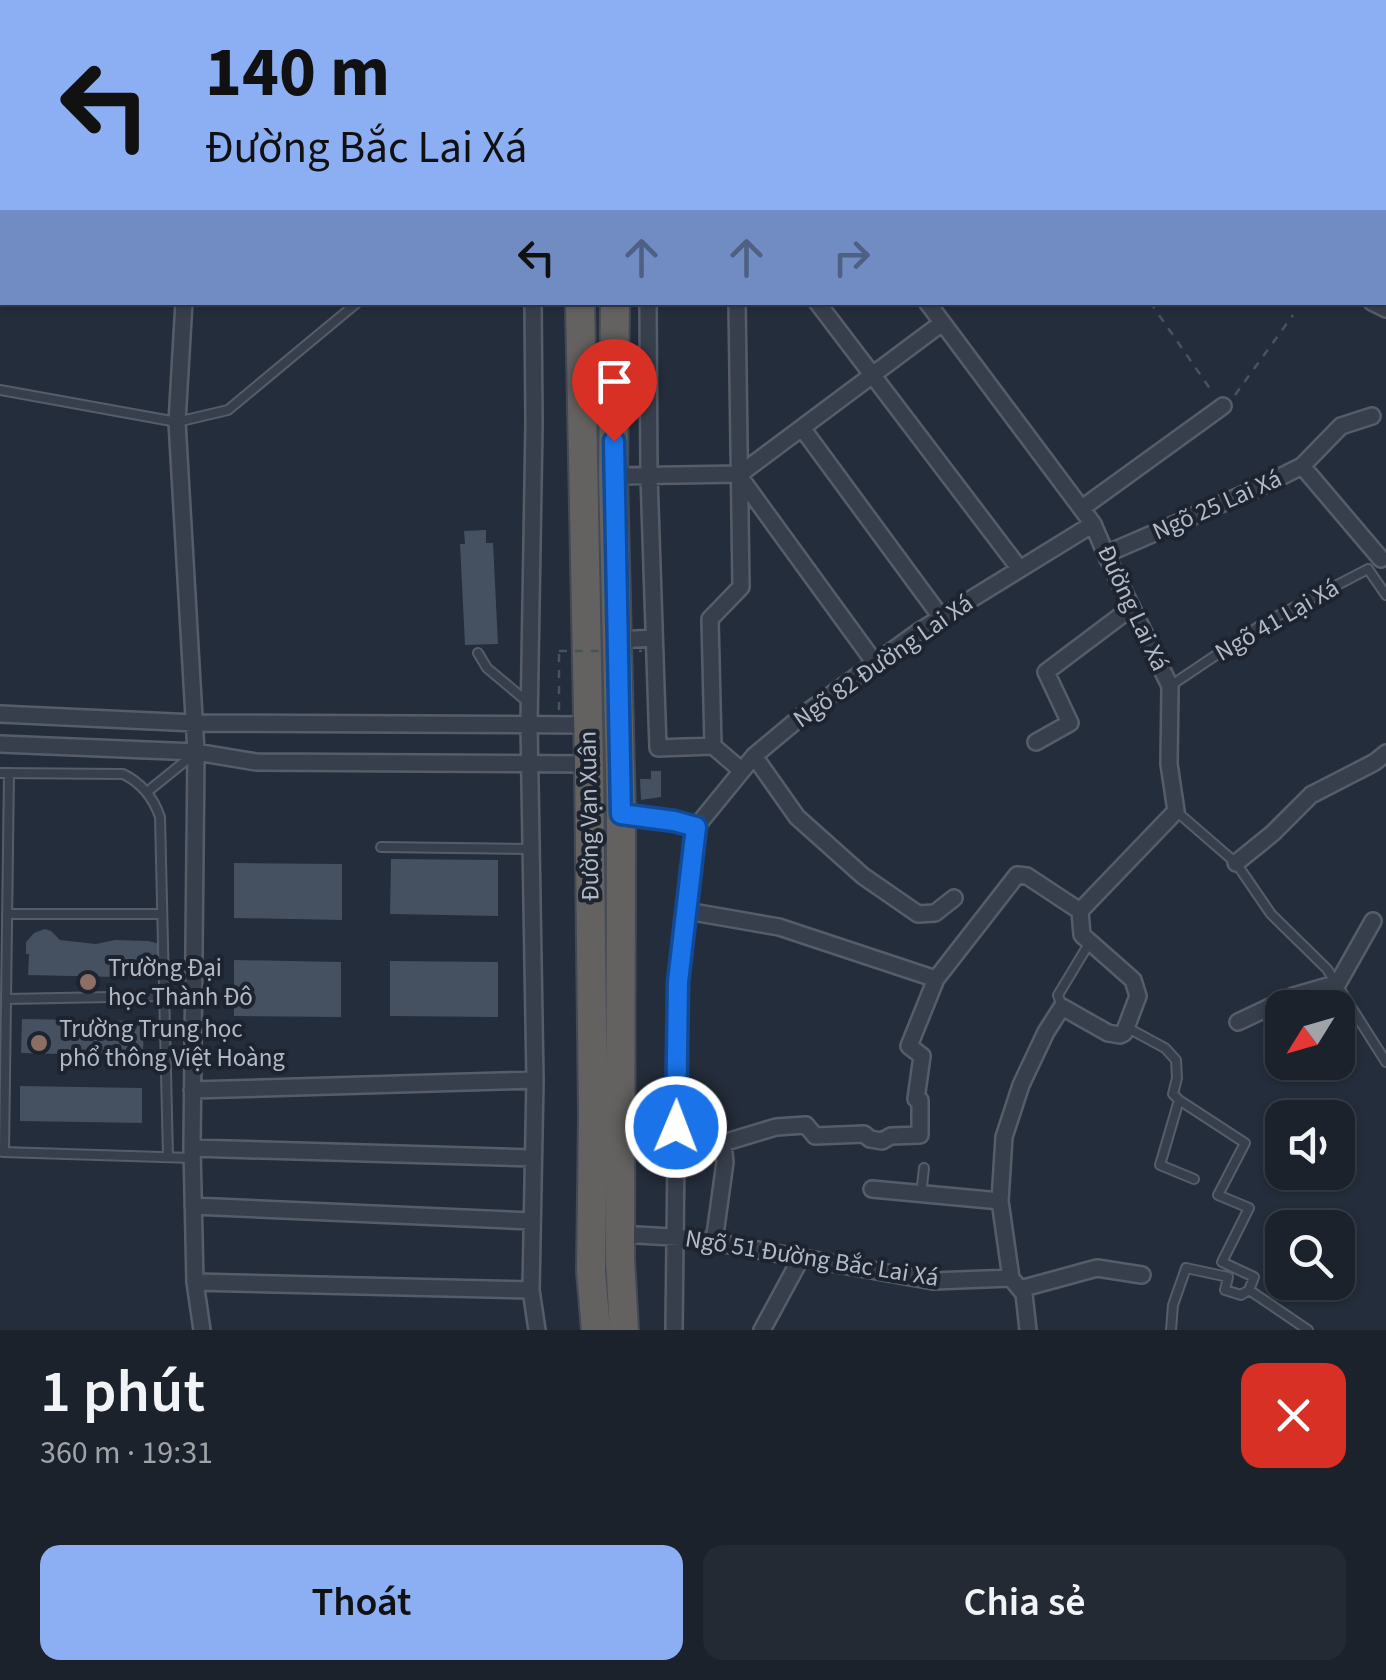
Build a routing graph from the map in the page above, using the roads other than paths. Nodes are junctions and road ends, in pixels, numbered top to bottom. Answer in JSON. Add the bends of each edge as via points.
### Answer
{"nodes":[{"id":1,"x":184,"y":305,"type":"edge"},
{"id":2,"x":354,"y":305,"type":"edge"},
{"id":3,"x":534,"y":305,"type":"edge"},
{"id":4,"x":580,"y":305,"type":"edge"},
{"id":5,"x":615,"y":305,"type":"edge"},
{"id":6,"x":648,"y":305,"type":"edge"},
{"id":7,"x":738,"y":305,"type":"edge"},
{"id":8,"x":820,"y":305,"type":"edge"},
{"id":9,"x":929,"y":305,"type":"edge"},
{"id":10,"x":942,"y":323,"type":"junction"},
{"id":11,"x":872,"y":376,"type":"junction"},
{"id":12,"x":0,"y":390,"type":"edge"},
{"id":13,"x":1222,"y":406,"type":"road end"},
{"id":14,"x":1372,"y":416,"type":"dead end"},
{"id":15,"x":177,"y":422,"type":"junction"},
{"id":16,"x":802,"y":428,"type":"junction"},
{"id":17,"x":1302,"y":466,"type":"junction"},
{"id":18,"x":740,"y":475,"type":"junction"},
{"id":19,"x":613,"y":476,"type":"junction"},
{"id":20,"x":649,"y":476,"type":"junction"},
{"id":21,"x":1082,"y":508,"type":"junction"},
{"id":22,"x":1093,"y":524,"type":"junction"},
{"id":23,"x":1106,"y":554,"type":"junction"},
{"id":24,"x":1379,"y":562,"type":"edge"},
{"id":25,"x":1019,"y":568,"type":"junction"},
{"id":26,"x":1386,"y":596,"type":"edge"},
{"id":27,"x":1131,"y":608,"type":"junction"},
{"id":28,"x":941,"y":617,"type":"junction"},
{"id":29,"x":654,"y":638,"type":"junction"},
{"id":30,"x":629,"y":646,"type":"junction"},
{"id":31,"x":478,"y":653,"type":"dead end"},
{"id":32,"x":875,"y":662,"type":"junction"},
{"id":33,"x":1170,"y":686,"type":"junction"},
{"id":34,"x":530,"y":704,"type":"junction"},
{"id":35,"x":0,"y":714,"type":"edge"},
{"id":36,"x":195,"y":723,"type":"junction"},
{"id":37,"x":529,"y":724,"type":"junction"},
{"id":38,"x":587,"y":725,"type":"junction"},
{"id":39,"x":1036,"y":742,"type":"dead end"},
{"id":40,"x":0,"y":744,"type":"edge"},
{"id":41,"x":713,"y":746,"type":"junction"},
{"id":42,"x":619,"y":748,"type":"junction"},
{"id":43,"x":658,"y":748,"type":"junction"},
{"id":44,"x":196,"y":752,"type":"junction"},
{"id":45,"x":754,"y":756,"type":"junction"},
{"id":46,"x":532,"y":762,"type":"junction"},
{"id":47,"x":1382,"y":763,"type":"edge"},
{"id":48,"x":589,"y":764,"type":"junction"},
{"id":49,"x":742,"y":770,"type":"junction"},
{"id":50,"x":5,"y":773,"type":"edge"},
{"id":51,"x":148,"y":792,"type":"junction"},
{"id":52,"x":1176,"y":811,"type":"junction"},
{"id":53,"x":621,"y":814,"type":"junction"},
{"id":54,"x":696,"y":827,"type":"junction"},
{"id":55,"x":381,"y":847,"type":"dead end"},
{"id":56,"x":532,"y":849,"type":"junction"},
{"id":57,"x":1236,"y":864,"type":"junction"},
{"id":58,"x":954,"y":898,"type":"dead end"},
{"id":59,"x":687,"y":911,"type":"junction"},
{"id":60,"x":1080,"y":911,"type":"junction"},
{"id":61,"x":7,"y":914,"type":"junction"},
{"id":62,"x":162,"y":914,"type":"junction"},
{"id":63,"x":1373,"y":921,"type":"dead end"},
{"id":64,"x":1090,"y":942,"type":"junction"},
{"id":65,"x":936,"y":979,"type":"junction"},
{"id":66,"x":1338,"y":984,"type":"junction"},
{"id":67,"x":164,"y":996,"type":"junction"},
{"id":68,"x":6,"y":999,"type":"junction"},
{"id":69,"x":1062,"y":1006,"type":"junction"},
{"id":70,"x":1238,"y":1022,"type":"dead end"},
{"id":71,"x":1126,"y":1027,"type":"junction"},
{"id":72,"x":1386,"y":1062,"type":"edge"},
{"id":73,"x":535,"y":1080,"type":"junction"},
{"id":74,"x":192,"y":1090,"type":"junction"},
{"id":75,"x":1179,"y":1100,"type":"junction"},
{"id":76,"x":2,"y":1152,"type":"edge"},
{"id":77,"x":192,"y":1153,"type":"junction"},
{"id":78,"x":168,"y":1157,"type":"junction"},
{"id":79,"x":532,"y":1158,"type":"junction"},
{"id":80,"x":924,"y":1168,"type":"dead end"},
{"id":81,"x":1194,"y":1179,"type":"dead end"},
{"id":82,"x":872,"y":1189,"type":"dead end"},
{"id":83,"x":920,"y":1194,"type":"junction"},
{"id":84,"x":1000,"y":1201,"type":"junction"},
{"id":85,"x":193,"y":1206,"type":"junction"},
{"id":86,"x":532,"y":1221,"type":"junction"},
{"id":87,"x":620,"y":1234,"type":"junction"},
{"id":88,"x":674,"y":1236,"type":"junction"},
{"id":89,"x":714,"y":1242,"type":"junction"},
{"id":90,"x":802,"y":1258,"type":"junction"},
{"id":91,"x":1142,"y":1275,"type":"dead end"},
{"id":92,"x":195,"y":1282,"type":"junction"},
{"id":93,"x":1015,"y":1284,"type":"junction"},
{"id":94,"x":532,"y":1290,"type":"junction"},
{"id":95,"x":1249,"y":1290,"type":"junction"},
{"id":96,"x":202,"y":1330,"type":"edge"},
{"id":97,"x":537,"y":1330,"type":"edge"},
{"id":98,"x":596,"y":1330,"type":"edge"},
{"id":99,"x":624,"y":1330,"type":"edge"},
{"id":100,"x":674,"y":1330,"type":"edge"},
{"id":101,"x":762,"y":1330,"type":"edge"},
{"id":102,"x":1028,"y":1330,"type":"edge"},
{"id":103,"x":1171,"y":1330,"type":"edge"},
{"id":104,"x":1308,"y":1330,"type":"edge"}],
"edges":[{"from":1,"to":15,"type":"street"},
{"from":2,"to":15,"type":"lane","via":[[228,410]]},
{"from":3,"to":34,"type":"street"},
{"from":4,"to":38,"type":"highway","name":"Đường Vạn Xuân"},
{"from":5,"to":19,"type":"highway","name":"Đường Vạn Xuân"},
{"from":6,"to":20,"type":"street"},
{"from":7,"to":18,"type":"street"},
{"from":8,"to":11,"type":"street"},
{"from":9,"to":10,"type":"street","name":"Đường Lai Xá"},
{"from":10,"to":11,"type":"street"},
{"from":10,"to":21,"type":"street","name":"Đường Lai Xá"},
{"from":11,"to":16,"type":"street"},
{"from":11,"to":25,"type":"street"},
{"from":12,"to":15,"type":"lane"},
{"from":13,"to":21,"type":"street"},
{"from":14,"to":17,"type":"street","name":"Ngõ 25 Lai Xá","via":[[1341,426]]},
{"from":15,"to":36,"type":"street"},
{"from":16,"to":18,"type":"street"},
{"from":16,"to":28,"type":"street"},
{"from":17,"to":23,"type":"street","name":"Ngõ 25 Lai Xá"},
{"from":17,"to":24,"type":"street"},
{"from":18,"to":20,"type":"street"},
{"from":18,"to":32,"type":"street"},
{"from":18,"to":41,"type":"street","via":[[740,588],[710,619]]},
{"from":19,"to":20,"type":"street"},
{"from":19,"to":30,"type":"highway","name":"Đường Vạn Xuân"},
{"from":20,"to":29,"type":"street"},
{"from":21,"to":22,"type":"street","name":"Đường Lai Xá"},
{"from":22,"to":23,"type":"street","name":"Đường Lai Xá"},
{"from":22,"to":25,"type":"street","name":"Ngõ 82 Đường Lai Xá"},
{"from":23,"to":27,"type":"street","name":"Đường Lai Xá"},
{"from":24,"to":26,"type":"lane"},
{"from":24,"to":33,"type":"lane","name":"Ngõ 41 Lại Xá","via":[[1264,623]]},
{"from":25,"to":28,"type":"street","name":"Ngõ 82 Đường Lai Xá"},
{"from":27,"to":33,"type":"street","name":"Đường Lai Xá"},
{"from":27,"to":39,"type":"street","via":[[1046,672],[1070,723]]},
{"from":28,"to":32,"type":"street","name":"Ngõ 82 Đường Lai Xá"},
{"from":29,"to":30,"type":"street"},
{"from":29,"to":43,"type":"street"},
{"from":30,"to":42,"type":"highway","name":"Đường Vạn Xuân"},
{"from":31,"to":34,"type":"lane"},
{"from":32,"to":45,"type":"street","name":"Ngõ 82 Đường Lai Xá"},
{"from":33,"to":52,"type":"street","name":"Đường Lai Xá"},
{"from":34,"to":37,"type":"street"},
{"from":35,"to":36,"type":"street"},
{"from":36,"to":37,"type":"street"},
{"from":36,"to":44,"type":"street"},
{"from":37,"to":38,"type":"street"},
{"from":37,"to":46,"type":"street"},
{"from":38,"to":48,"type":"highway","name":"Đường Vạn Xuân"},
{"from":40,"to":44,"type":"street"},
{"from":41,"to":43,"type":"street"},
{"from":41,"to":49,"type":"street"},
{"from":42,"to":43,"type":"street"},
{"from":42,"to":53,"type":"highway","name":"Đường Vạn Xuân"},
{"from":44,"to":46,"type":"street","via":[[256,762]]},
{"from":44,"to":51,"type":"lane"},
{"from":44,"to":74,"type":"street"},
{"from":45,"to":49,"type":"street","name":"Ngõ 82 Đường Lai Xá"},
{"from":45,"to":58,"type":"street","via":[[797,818],[864,876],[918,914],[935,913]]},
{"from":46,"to":48,"type":"street"},
{"from":46,"to":56,"type":"street"},
{"from":47,"to":57,"type":"street","via":[[1311,795]]},
{"from":48,"to":98,"type":"highway","name":"Đường Vạn Xuân"},
{"from":49,"to":54,"type":"street","name":"Ngõ 82 Đường Lai Xá"},
{"from":50,"to":51,"type":"lane","via":[[123,774]]},
{"from":50,"to":61,"type":"lane"},
{"from":51,"to":62,"type":"lane","via":[[160,816]]},
{"from":52,"to":57,"type":"lane"},
{"from":52,"to":60,"type":"street"},
{"from":53,"to":54,"type":"street"},
{"from":53,"to":87,"type":"highway","name":"Đường Vạn Xuân"},
{"from":54,"to":59,"type":"street"},
{"from":55,"to":56,"type":"lane"},
{"from":56,"to":73,"type":"street"},
{"from":57,"to":66,"type":"lane","via":[[1271,914]]},
{"from":59,"to":65,"type":"street","via":[[779,927]]},
{"from":59,"to":88,"type":"street","via":[[678,982]]},
{"from":60,"to":64,"type":"street","via":[[1082,935]]},
{"from":60,"to":65,"type":"street","via":[[1016,875]]},
{"from":61,"to":62,"type":"lane"},
{"from":61,"to":68,"type":"lane"},
{"from":62,"to":67,"type":"lane"},
{"from":63,"to":66,"type":"street"},
{"from":64,"to":69,"type":"lane","via":[[1058,995]]},
{"from":64,"to":71,"type":"street","via":[[1134,980],[1138,996]]},
{"from":65,"to":89,"type":"street","via":[[909,1046],[922,1056],[920,1135],[882,1141],[864,1134],[815,1136],[806,1125],[724,1142]]},
{"from":66,"to":70,"type":"street"},
{"from":66,"to":72,"type":"lane"},
{"from":67,"to":68,"type":"lane"},
{"from":67,"to":78,"type":"lane"},
{"from":68,"to":76,"type":"lane"},
{"from":69,"to":71,"type":"street","via":[[1115,1036]]},
{"from":69,"to":84,"type":"street","via":[[1021,1085],[1004,1137]]},
{"from":71,"to":75,"type":"lane","via":[[1176,1060],[1172,1094]]},
{"from":73,"to":74,"type":"street"},
{"from":73,"to":79,"type":"street"},
{"from":74,"to":77,"type":"street"},
{"from":75,"to":81,"type":"lane","via":[[1160,1165]]},
{"from":75,"to":95,"type":"lane","via":[[1245,1143],[1218,1195],[1249,1208],[1222,1262],[1254,1277]]},
{"from":76,"to":78,"type":"lane"},
{"from":77,"to":78,"type":"lane"},
{"from":77,"to":79,"type":"street"},
{"from":77,"to":85,"type":"street"},
{"from":79,"to":86,"type":"street"},
{"from":80,"to":83,"type":"lane"},
{"from":82,"to":83,"type":"street"},
{"from":83,"to":84,"type":"street"},
{"from":84,"to":93,"type":"street"},
{"from":85,"to":86,"type":"street"},
{"from":85,"to":92,"type":"street"},
{"from":86,"to":94,"type":"street"},
{"from":87,"to":88,"type":"street","name":"Ngõ 51 Đường Bắc Lai Xá"},
{"from":87,"to":99,"type":"highway","name":"Đường Vạn Xuân"},
{"from":88,"to":89,"type":"street","name":"Ngõ 51 Đường Bắc Lai Xá"},
{"from":88,"to":100,"type":"street"},
{"from":89,"to":90,"type":"street","name":"Ngõ 51 Đường Bắc Lai Xá"},
{"from":90,"to":93,"type":"street","name":"Ngõ 51 Đường Bắc Lai Xá","via":[[933,1281]]},
{"from":90,"to":101,"type":"street"},
{"from":91,"to":93,"type":"street","name":"Ngõ 51 Đường Bắc Lai Xá","via":[[1097,1268]]},
{"from":92,"to":94,"type":"street"},
{"from":92,"to":96,"type":"street"},
{"from":93,"to":102,"type":"street","via":[[1024,1294]]},
{"from":94,"to":97,"type":"street"},
{"from":95,"to":103,"type":"lane","via":[[1225,1290],[1228,1277],[1186,1268]]},
{"from":95,"to":104,"type":"lane"}]}
